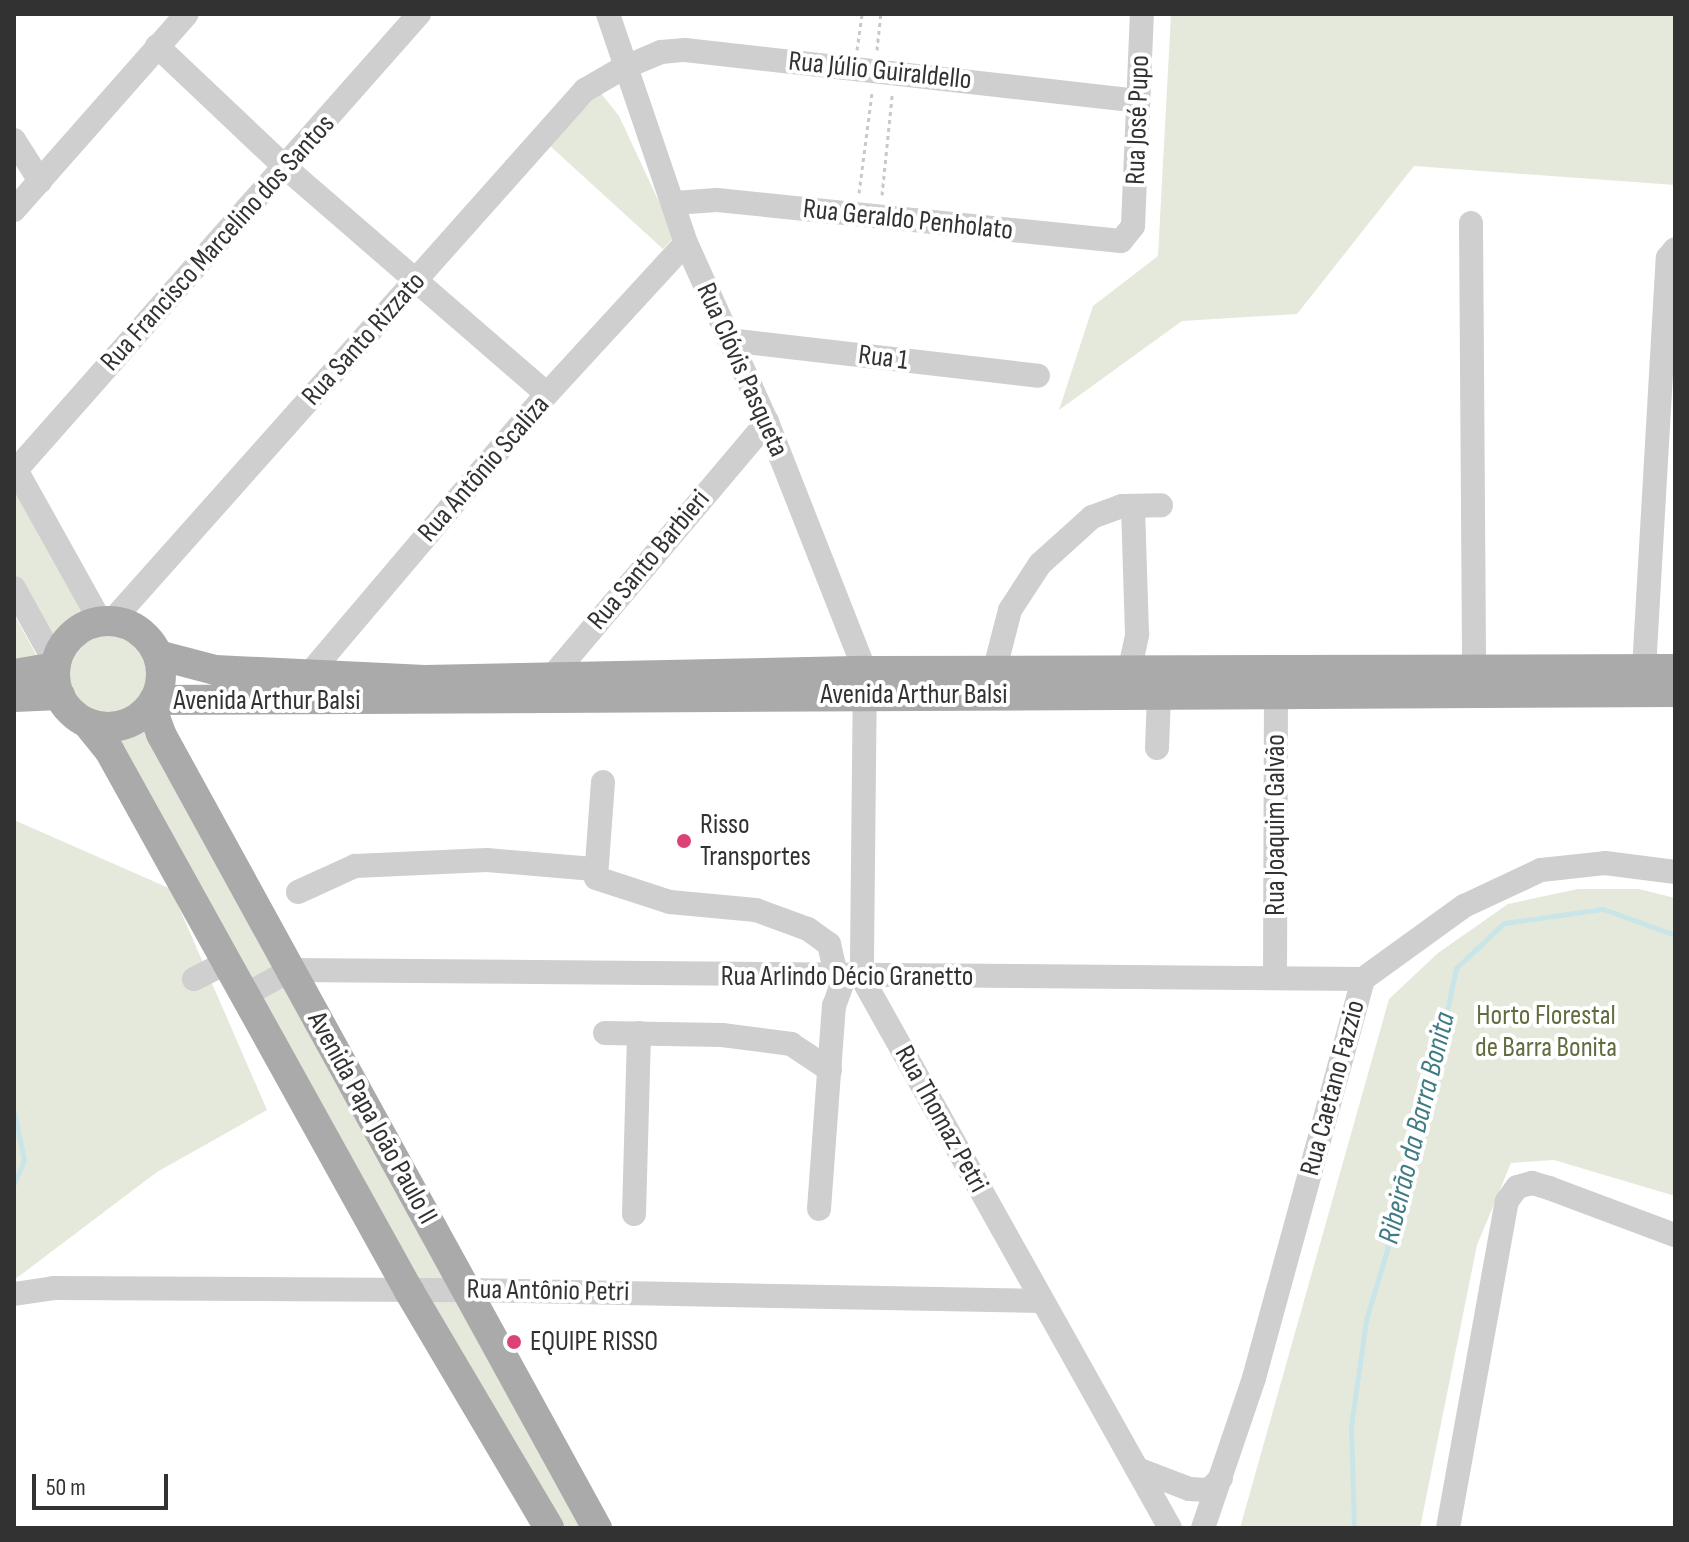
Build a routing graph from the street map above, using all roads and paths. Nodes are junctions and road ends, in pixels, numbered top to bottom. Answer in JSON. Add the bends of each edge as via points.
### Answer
{"nodes":[{"id":1,"x":187,"y":14,"type":"edge"},
{"id":2,"x":419,"y":14,"type":"edge"},
{"id":3,"x":588,"y":14,"type":"edge"},
{"id":4,"x":862,"y":14,"type":"edge"},
{"id":5,"x":881,"y":14,"type":"edge"},
{"id":6,"x":1142,"y":14,"type":"edge"},
{"id":7,"x":612,"y":25,"type":"edge"},
{"id":8,"x":157,"y":46,"type":"junction"},
{"id":9,"x":623,"y":68,"type":"junction"},
{"id":10,"x":875,"y":70,"type":"junction"},
{"id":11,"x":1138,"y":101,"type":"junction"},
{"id":12,"x":14,"y":140,"type":"edge"},
{"id":13,"x":286,"y":168,"type":"junction"},
{"id":14,"x":40,"y":181,"type":"junction"},
{"id":15,"x":674,"y":203,"type":"junction"},
{"id":16,"x":14,"y":210,"type":"edge"},
{"id":17,"x":868,"y":214,"type":"junction"},
{"id":18,"x":1471,"y":223,"type":"dead end"},
{"id":19,"x":1133,"y":226,"type":"joint"},
{"id":20,"x":686,"y":243,"type":"junction"},
{"id":21,"x":1675,"y":249,"type":"edge"},
{"id":22,"x":417,"y":279,"type":"junction"},
{"id":23,"x":729,"y":340,"type":"junction"},
{"id":24,"x":1038,"y":376,"type":"dead end"},
{"id":25,"x":547,"y":394,"type":"junction"},
{"id":26,"x":767,"y":422,"type":"junction"},
{"id":27,"x":15,"y":468,"type":"edge"},
{"id":28,"x":1161,"y":505,"type":"dead end"},
{"id":29,"x":1133,"y":506,"type":"junction"},
{"id":30,"x":14,"y":588,"type":"edge"},
{"id":31,"x":107,"y":621,"type":"junction"},
{"id":32,"x":158,"y":655,"type":"junction"},
{"id":33,"x":1644,"y":669,"type":"junction"},
{"id":34,"x":1675,"y":669,"type":"edge"},
{"id":35,"x":1129,"y":673,"type":"junction"},
{"id":36,"x":14,"y":674,"type":"edge"},
{"id":37,"x":307,"y":674,"type":"junction"},
{"id":38,"x":57,"y":675,"type":"junction"},
{"id":39,"x":1474,"y":682,"type":"junction"},
{"id":40,"x":865,"y":683,"type":"junction"},
{"id":41,"x":994,"y":683,"type":"junction"},
{"id":42,"x":1276,"y":685,"type":"junction"},
{"id":43,"x":542,"y":689,"type":"junction"},
{"id":44,"x":1675,"y":692,"type":"edge"},
{"id":45,"x":1159,"y":695,"type":"junction"},
{"id":46,"x":14,"y":697,"type":"edge"},
{"id":47,"x":288,"y":701,"type":"junction"},
{"id":48,"x":152,"y":703,"type":"junction"},
{"id":49,"x":87,"y":723,"type":"junction"},
{"id":50,"x":1157,"y":748,"type":"dead end"},
{"id":51,"x":603,"y":782,"type":"dead end"},
{"id":52,"x":594,"y":869,"type":"junction"},
{"id":53,"x":1675,"y":872,"type":"edge"},
{"id":54,"x":298,"y":892,"type":"dead end"},
{"id":55,"x":228,"y":962,"type":"junction"},
{"id":56,"x":291,"y":970,"type":"junction"},
{"id":57,"x":1275,"y":976,"type":"junction"},
{"id":58,"x":842,"y":978,"type":"junction"},
{"id":59,"x":194,"y":979,"type":"dead end"},
{"id":60,"x":1363,"y":979,"type":"junction"},
{"id":61,"x":247,"y":994,"type":"junction"},
{"id":62,"x":605,"y":1033,"type":"dead end"},
{"id":63,"x":639,"y":1033,"type":"junction"},
{"id":64,"x":830,"y":1070,"type":"junction"},
{"id":65,"x":819,"y":1209,"type":"dead end"},
{"id":66,"x":634,"y":1214,"type":"dead end"},
{"id":67,"x":1675,"y":1235,"type":"edge"},
{"id":68,"x":466,"y":1290,"type":"junction"},
{"id":69,"x":409,"y":1291,"type":"junction"},
{"id":70,"x":14,"y":1294,"type":"edge"},
{"id":71,"x":1041,"y":1301,"type":"junction"},
{"id":72,"x":1137,"y":1469,"type":"junction"},
{"id":73,"x":1221,"y":1478,"type":"junction"},
{"id":74,"x":549,"y":1528,"type":"edge"},
{"id":75,"x":597,"y":1528,"type":"edge"},
{"id":76,"x":1170,"y":1528,"type":"edge"},
{"id":77,"x":1203,"y":1528,"type":"edge"},
{"id":78,"x":1448,"y":1528,"type":"edge"}],
"edges":[{"from":1,"to":8,"type":"street"},
{"from":2,"to":13,"type":"street","name":"Rua Francisco Marcelino dos Santos"},
{"from":3,"to":7,"type":"street"},
{"from":4,"to":10,"type":"path"},
{"from":5,"to":10,"type":"path"},
{"from":6,"to":11,"type":"street","name":"Rua José Pupo"},
{"from":7,"to":9,"type":"street","name":"Rua Clóvis Pasqueta"},
{"from":8,"to":13,"type":"street"},
{"from":8,"to":14,"type":"street"},
{"from":9,"to":10,"type":"street","name":"Rua Júlio Guiraldello","via":[[661,52],[685,50]]},
{"from":9,"to":15,"type":"street","name":"Rua Clóvis Pasqueta"},
{"from":9,"to":22,"type":"street","name":"Rua Santo Rizzato","via":[[585,90]]},
{"from":10,"to":11,"type":"street","name":"Rua Júlio Guiraldello"},
{"from":10,"to":17,"type":"path"},
{"from":10,"to":17,"type":"path"},
{"from":11,"to":19,"type":"street","name":"Rua José Pupo"},
{"from":12,"to":14,"type":"street"},
{"from":13,"to":22,"type":"street"},
{"from":13,"to":27,"type":"street","name":"Rua Francisco Marcelino dos Santos"},
{"from":14,"to":16,"type":"street"},
{"from":15,"to":17,"type":"street","name":"Rua Geraldo Penholato","via":[[717,200]]},
{"from":15,"to":20,"type":"street","name":"Rua Clóvis Pasqueta"},
{"from":17,"to":19,"type":"street","name":"Rua Geraldo Penholato","via":[[1114,243]]},
{"from":18,"to":39,"type":"street"},
{"from":20,"to":23,"type":"street","name":"Rua Clóvis Pasqueta"},
{"from":20,"to":25,"type":"street","name":"Rua Antônio Scaliza"},
{"from":21,"to":33,"type":"street","via":[[1668,258]]},
{"from":22,"to":25,"type":"street"},
{"from":22,"to":31,"type":"street","name":"Rua Santo Rizzato"},
{"from":23,"to":24,"type":"street","name":"Rua 1"},
{"from":23,"to":26,"type":"street","name":"Rua Clóvis Pasqueta"},
{"from":25,"to":37,"type":"street","name":"Rua Antônio Scaliza"},
{"from":26,"to":40,"type":"street","name":"Rua Clóvis Pasqueta"},
{"from":26,"to":43,"type":"street","name":"Rua Santo Barbieri"},
{"from":27,"to":31,"type":"street"},
{"from":28,"to":29,"type":"street"},
{"from":29,"to":35,"type":"street","via":[[1137,634]]},
{"from":29,"to":41,"type":"street","via":[[1092,517],[1040,564],[1010,610]]},
{"from":30,"to":38,"type":"street"},
{"from":31,"to":32,"type":"main road","via":[[135,629]]},
{"from":31,"to":38,"type":"main road","via":[[71,636]]},
{"from":32,"to":37,"type":"main road","name":"Avenida Arthur Balsi","via":[[215,670]]},
{"from":32,"to":48,"type":"main road","via":[[161,673]]},
{"from":33,"to":34,"type":"main road","name":"Avenida Arthur Balsi"},
{"from":33,"to":39,"type":"main road","name":"Avenida Arthur Balsi"},
{"from":35,"to":41,"type":"main road","name":"Avenida Arthur Balsi"},
{"from":35,"to":42,"type":"main road","name":"Avenida Arthur Balsi"},
{"from":36,"to":38,"type":"main road"},
{"from":37,"to":43,"type":"main road","name":"Avenida Arthur Balsi"},
{"from":37,"to":47,"type":"street","name":"Rua Antônio Scaliza"},
{"from":38,"to":46,"type":"main road"},
{"from":38,"to":49,"type":"main road","via":[[72,714]]},
{"from":39,"to":42,"type":"main road","name":"Avenida Arthur Balsi"},
{"from":39,"to":44,"type":"main road","name":"Avenida Arthur Balsi"},
{"from":40,"to":41,"type":"main road","name":"Avenida Arthur Balsi"},
{"from":40,"to":43,"type":"main road","name":"Avenida Arthur Balsi"},
{"from":40,"to":58,"type":"street","name":"Rua Thomaz Petri"},
{"from":41,"to":45,"type":"main road","name":"Avenida Arthur Balsi"},
{"from":42,"to":45,"type":"main road","name":"Avenida Arthur Balsi"},
{"from":42,"to":57,"type":"street","name":"Rua Joaquim Galvão"},
{"from":43,"to":47,"type":"main road","name":"Avenida Arthur Balsi"},
{"from":45,"to":50,"type":"street"},
{"from":47,"to":48,"type":"main road","name":"Avenida Arthur Balsi"},
{"from":48,"to":49,"type":"main road","via":[[122,725]]},
{"from":48,"to":56,"type":"main road","name":"Avenida Papa João Paulo II"},
{"from":49,"to":55,"type":"main road","name":"Avenida Papa João Paulo II","via":[[109,750]]},
{"from":51,"to":52,"type":"street"},
{"from":52,"to":54,"type":"street","via":[[487,860],[355,866]]},
{"from":52,"to":58,"type":"street","via":[[596,878],[670,902],[756,910],[808,929],[829,944]]},
{"from":53,"to":60,"type":"street","name":"Rua Caetano Fazzio","via":[[1605,863],[1541,870],[1464,906]]},
{"from":55,"to":59,"type":"street"},
{"from":55,"to":61,"type":"main road","name":"Avenida Papa João Paulo II"},
{"from":56,"to":58,"type":"street","name":"Rua Arlindo Décio Granetto"},
{"from":56,"to":61,"type":"street"},
{"from":56,"to":68,"type":"main road","name":"Avenida Papa João Paulo II"},
{"from":57,"to":58,"type":"street","name":"Rua Arlindo Décio Granetto"},
{"from":57,"to":60,"type":"street","name":"Rua Arlindo Décio Granetto"},
{"from":58,"to":64,"type":"street","via":[[834,1006]]},
{"from":58,"to":71,"type":"street","name":"Rua Thomaz Petri"},
{"from":60,"to":73,"type":"street","name":"Rua Caetano Fazzio"},
{"from":61,"to":69,"type":"main road","name":"Avenida Papa João Paulo II"},
{"from":62,"to":63,"type":"street"},
{"from":63,"to":64,"type":"street","via":[[791,1044]]},
{"from":63,"to":66,"type":"street"},
{"from":64,"to":65,"type":"street"},
{"from":67,"to":78,"type":"street","via":[[1549,1188],[1532,1183],[1517,1187],[1507,1201]]},
{"from":68,"to":69,"type":"street","name":"Rua Antônio Petri"},
{"from":68,"to":71,"type":"street","name":"Rua Antônio Petri"},
{"from":68,"to":75,"type":"main road","name":"Avenida Papa João Paulo II"},
{"from":69,"to":70,"type":"street","name":"Rua Antônio Petri","via":[[54,1288]]},
{"from":69,"to":74,"type":"main road","name":"Avenida Papa João Paulo II"},
{"from":71,"to":72,"type":"street","name":"Rua Thomaz Petri"},
{"from":72,"to":73,"type":"street","via":[[1189,1489],[1209,1490]]},
{"from":72,"to":76,"type":"street","name":"Rua Thomaz Petri"},
{"from":73,"to":77,"type":"street","name":"Rua Caetano Fazzio"}]}
